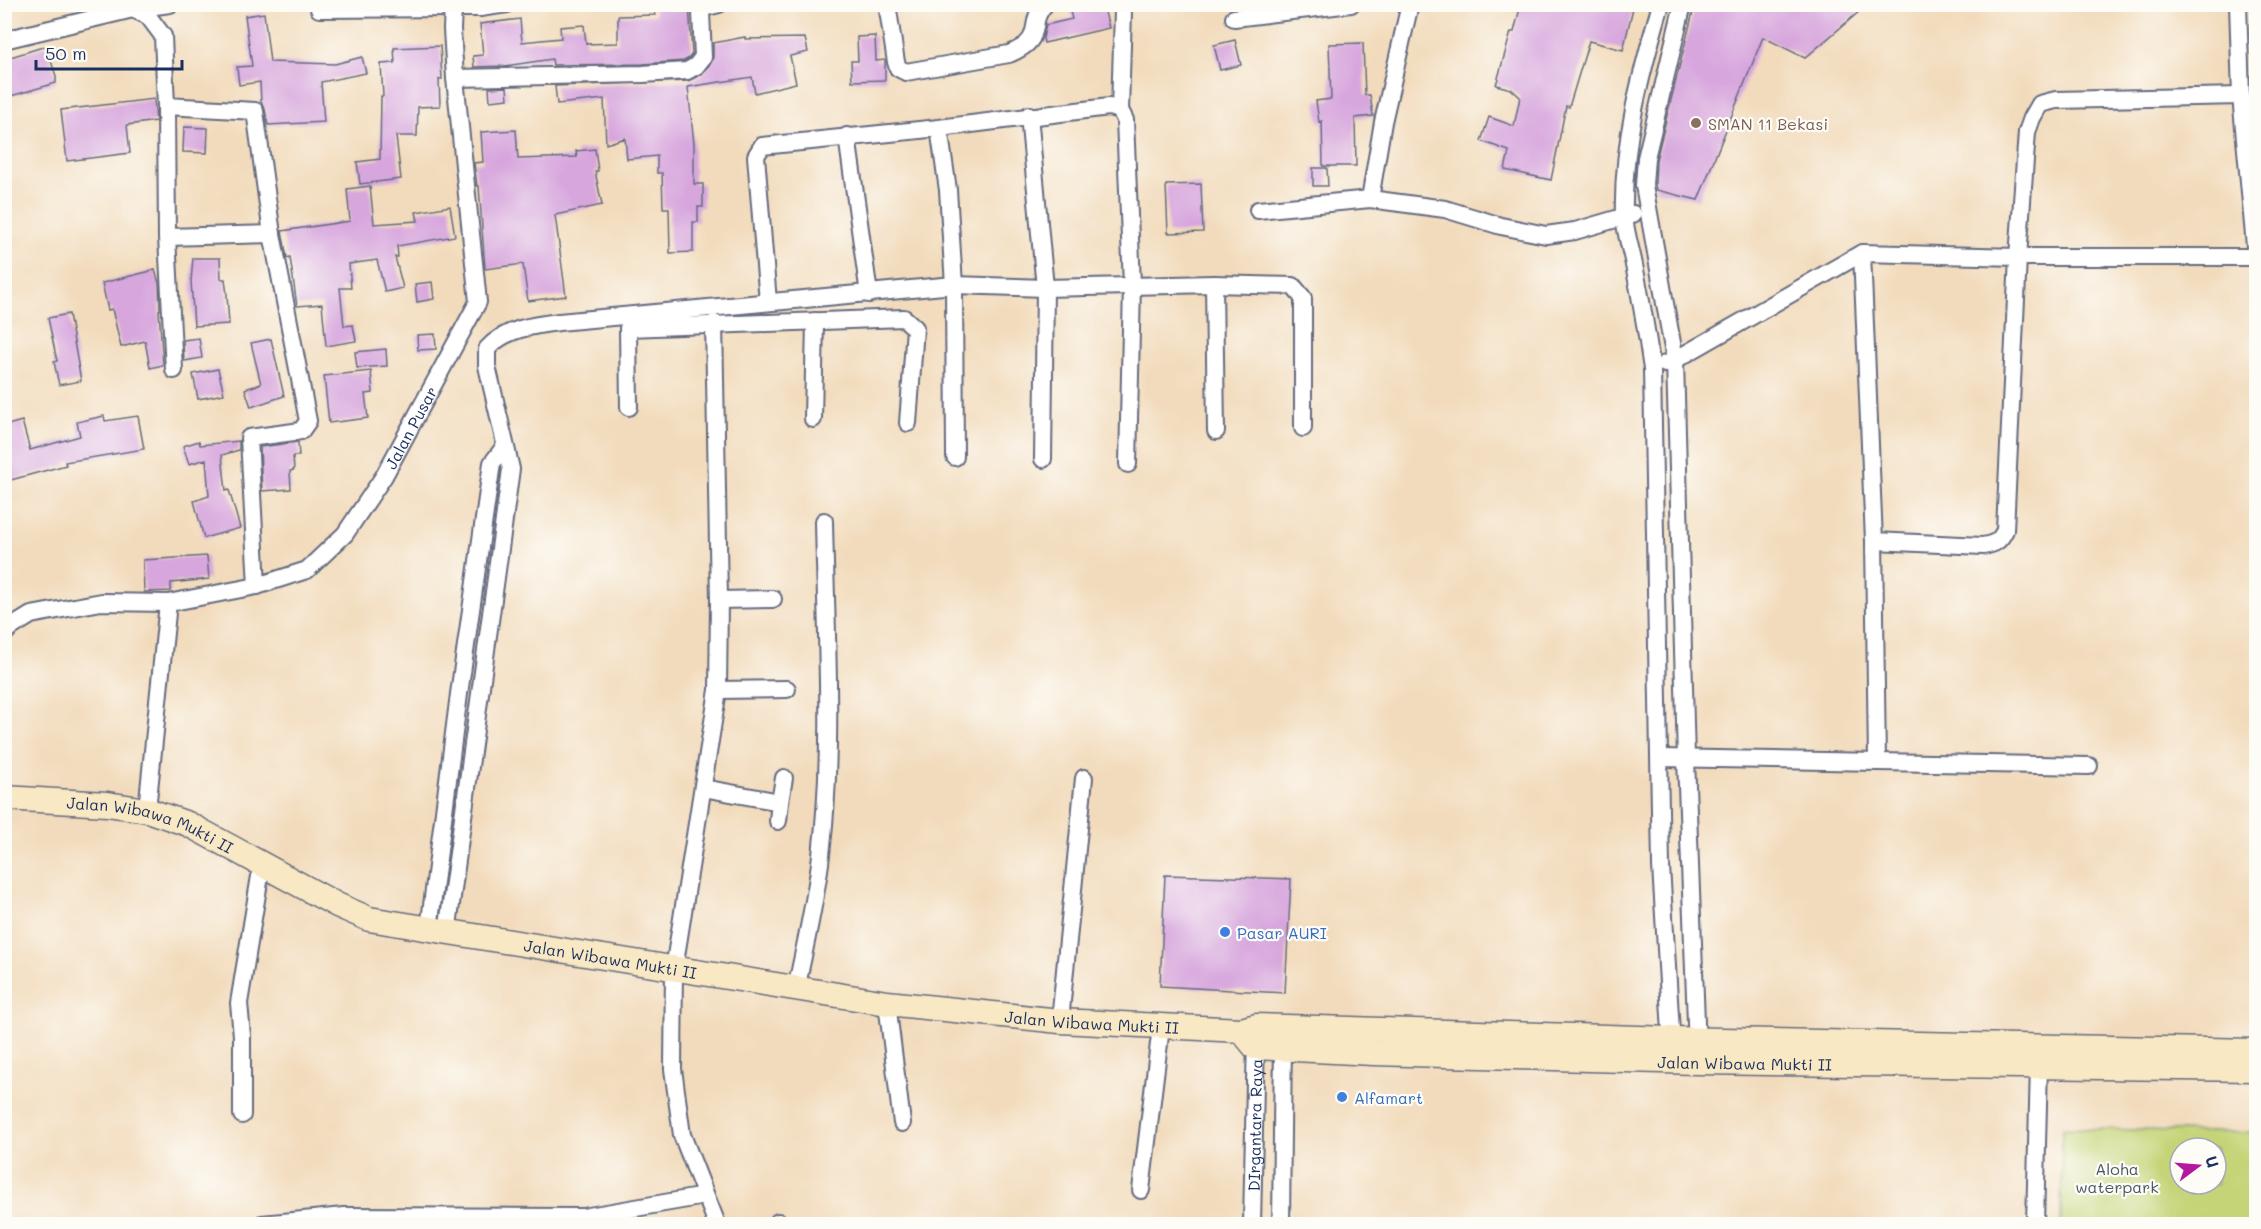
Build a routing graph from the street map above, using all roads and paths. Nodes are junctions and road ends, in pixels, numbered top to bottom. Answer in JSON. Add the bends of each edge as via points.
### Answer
{"nodes":[{"id":1,"x":170,"y":4,"type":"edge"},
{"id":2,"x":507,"y":4,"type":"edge"},
{"id":3,"x":887,"y":4,"type":"edge"},
{"id":4,"x":1045,"y":4,"type":"edge"},
{"id":5,"x":1351,"y":4,"type":"edge"},
{"id":6,"x":1410,"y":4,"type":"edge"},
{"id":7,"x":1661,"y":4,"type":"edge"},
{"id":8,"x":1683,"y":4,"type":"edge"},
{"id":9,"x":2238,"y":4,"type":"edge"},
{"id":10,"x":708,"y":6,"type":"edge"},
{"id":11,"x":133,"y":7,"type":"edge"},
{"id":12,"x":453,"y":8,"type":"junction"},
{"id":13,"x":319,"y":9,"type":"dead end"},
{"id":14,"x":1123,"y":11,"type":"dead end"},
{"id":15,"x":1234,"y":18,"type":"dead end"},
{"id":16,"x":4,"y":40,"type":"edge"},
{"id":17,"x":455,"y":78,"type":"junction"},
{"id":18,"x":2241,"y":96,"type":"junction"},
{"id":19,"x":166,"y":106,"type":"junction"},
{"id":20,"x":1120,"y":110,"type":"junction"},
{"id":21,"x":1029,"y":115,"type":"junction"},
{"id":22,"x":939,"y":128,"type":"junction"},
{"id":23,"x":847,"y":136,"type":"junction"},
{"id":24,"x":1370,"y":199,"type":"junction"},
{"id":25,"x":1647,"y":209,"type":"junction"},
{"id":26,"x":1258,"y":210,"type":"dead end"},
{"id":27,"x":1624,"y":218,"type":"junction"},
{"id":28,"x":272,"y":234,"type":"junction"},
{"id":29,"x":166,"y":237,"type":"junction"},
{"id":30,"x":1863,"y":254,"type":"junction"},
{"id":31,"x":2018,"y":257,"type":"junction"},
{"id":32,"x":2256,"y":257,"type":"edge"},
{"id":33,"x":1214,"y":284,"type":"junction"},
{"id":34,"x":954,"y":285,"type":"junction"},
{"id":35,"x":1132,"y":285,"type":"junction"},
{"id":36,"x":1045,"y":288,"type":"junction"},
{"id":37,"x":869,"y":294,"type":"junction"},
{"id":38,"x":768,"y":302,"type":"junction"},
{"id":39,"x":815,"y":321,"type":"junction"},
{"id":40,"x":714,"y":323,"type":"junction"},
{"id":41,"x":1675,"y":360,"type":"junction"},
{"id":42,"x":1652,"y":369,"type":"junction"},
{"id":43,"x":174,"y":370,"type":"dead end"},
{"id":44,"x":629,"y":408,"type":"dead end"},
{"id":45,"x":813,"y":418,"type":"dead end"},
{"id":46,"x":908,"y":423,"type":"dead end"},
{"id":47,"x":1303,"y":428,"type":"dead end"},
{"id":48,"x":1216,"y":431,"type":"dead end"},
{"id":49,"x":505,"y":446,"type":"junction"},
{"id":50,"x":955,"y":457,"type":"dead end"},
{"id":51,"x":1043,"y":459,"type":"dead end"},
{"id":52,"x":1128,"y":464,"type":"dead end"},
{"id":53,"x":488,"y":494,"type":"junction"},
{"id":54,"x":508,"y":496,"type":"junction"},
{"id":55,"x":824,"y":520,"type":"dead end"},
{"id":56,"x":1874,"y":541,"type":"junction"},
{"id":57,"x":257,"y":586,"type":"junction"},
{"id":58,"x":772,"y":599,"type":"dead end"},
{"id":59,"x":719,"y":600,"type":"junction"},
{"id":60,"x":168,"y":603,"type":"junction"},
{"id":61,"x":4,"y":634,"type":"edge"},
{"id":62,"x":787,"y":689,"type":"dead end"},
{"id":63,"x":718,"y":690,"type":"junction"},
{"id":64,"x":459,"y":694,"type":"junction"},
{"id":65,"x":479,"y":696,"type":"junction"},
{"id":66,"x":1660,"y":759,"type":"junction"},
{"id":67,"x":1686,"y":759,"type":"junction"},
{"id":68,"x":1877,"y":762,"type":"junction"},
{"id":69,"x":2089,"y":766,"type":"dead end"},
{"id":70,"x":784,"y":778,"type":"dead end"},
{"id":71,"x":1084,"y":778,"type":"dead end"},
{"id":72,"x":703,"y":788,"type":"junction"},
{"id":73,"x":4,"y":798,"type":"edge"},
{"id":74,"x":780,"y":802,"type":"junction"},
{"id":75,"x":147,"y":810,"type":"junction"},
{"id":76,"x":778,"y":821,"type":"dead end"},
{"id":77,"x":262,"y":864,"type":"junction"},
{"id":78,"x":438,"y":931,"type":"junction"},
{"id":79,"x":674,"y":969,"type":"junction"},
{"id":80,"x":796,"y":990,"type":"junction"},
{"id":81,"x":887,"y":1003,"type":"junction"},
{"id":82,"x":1060,"y":1021,"type":"junction"},
{"id":83,"x":1161,"y":1027,"type":"junction"},
{"id":84,"x":1251,"y":1034,"type":"junction"},
{"id":85,"x":1283,"y":1038,"type":"junction"},
{"id":86,"x":1672,"y":1050,"type":"junction"},
{"id":87,"x":1697,"y":1050,"type":"junction"},
{"id":88,"x":2256,"y":1051,"type":"edge"},
{"id":89,"x":2039,"y":1065,"type":"junction"},
{"id":90,"x":2256,"y":1070,"type":"edge"},
{"id":91,"x":242,"y":1115,"type":"dead end"},
{"id":92,"x":902,"y":1123,"type":"dead end"},
{"id":93,"x":1253,"y":1156,"type":"junction"},
{"id":94,"x":1280,"y":1157,"type":"junction"},
{"id":95,"x":1141,"y":1190,"type":"dead end"},
{"id":96,"x":705,"y":1196,"type":"junction"},
{"id":97,"x":344,"y":1220,"type":"edge"},
{"id":98,"x":262,"y":1224,"type":"edge"},
{"id":99,"x":717,"y":1224,"type":"edge"},
{"id":100,"x":1252,"y":1224,"type":"edge"},
{"id":101,"x":1281,"y":1224,"type":"edge"},
{"id":102,"x":2035,"y":1224,"type":"edge"}],
"edges":[{"from":1,"to":11,"type":"street"},
{"from":2,"to":12,"type":"street"},
{"from":3,"to":4,"type":"street","via":[[896,62],[906,72],[1020,50],[1035,35]]},
{"from":5,"to":15,"type":"street"},
{"from":6,"to":24,"type":"street"},
{"from":7,"to":27,"type":"street","via":[[1625,158]]},
{"from":8,"to":25,"type":"street","via":[[1646,158]]},
{"from":9,"to":18,"type":"street"},
{"from":10,"to":17,"type":"street","via":[[701,12],[704,57],[687,71]]},
{"from":11,"to":16,"type":"street"},
{"from":11,"to":19,"type":"street","via":[[148,16],[163,36]]},
{"from":12,"to":13,"type":"street"},
{"from":12,"to":17,"type":"street","name":"Jalan Pusar"},
{"from":14,"to":20,"type":"street"},
{"from":17,"to":57,"type":"street","name":"Jalan Pusar","via":[[478,302],[384,476],[345,534],[307,570]]},
{"from":18,"to":31,"type":"street","via":[[2056,99],[2040,104],[2027,132]]},
{"from":18,"to":32,"type":"street"},
{"from":19,"to":28,"type":"street","via":[[255,111]]},
{"from":19,"to":29,"type":"street"},
{"from":20,"to":21,"type":"street","via":[[1109,107]]},
{"from":20,"to":35,"type":"street","via":[[1125,120]]},
{"from":21,"to":22,"type":"street"},
{"from":21,"to":36,"type":"street"},
{"from":22,"to":23,"type":"street"},
{"from":22,"to":34,"type":"street","via":[[948,190]]},
{"from":23,"to":37,"type":"street"},
{"from":23,"to":38,"type":"street","via":[[762,146],[756,156]]},
{"from":24,"to":26,"type":"street"},
{"from":24,"to":27,"type":"street","via":[[1445,209],[1546,235]]},
{"from":25,"to":27,"type":"street"},
{"from":25,"to":41,"type":"street"},
{"from":27,"to":42,"type":"street"},
{"from":28,"to":29,"type":"street"},
{"from":28,"to":57,"type":"street","via":[[308,421],[302,431],[249,438]]},
{"from":29,"to":43,"type":"street"},
{"from":30,"to":31,"type":"street"},
{"from":30,"to":41,"type":"street"},
{"from":30,"to":56,"type":"street"},
{"from":31,"to":32,"type":"street"},
{"from":31,"to":56,"type":"street","via":[[2005,530],[2001,539],[1983,546]]},
{"from":33,"to":35,"type":"street"},
{"from":33,"to":47,"type":"street","via":[[1293,286],[1303,298]]},
{"from":33,"to":48,"type":"street"},
{"from":34,"to":36,"type":"street"},
{"from":34,"to":37,"type":"street"},
{"from":34,"to":50,"type":"street"},
{"from":35,"to":36,"type":"street"},
{"from":35,"to":52,"type":"street"},
{"from":36,"to":51,"type":"street"},
{"from":37,"to":38,"type":"street"},
{"from":38,"to":49,"type":"street","via":[[536,325],[496,339],[487,349],[487,366]]},
{"from":39,"to":40,"type":"street"},
{"from":39,"to":45,"type":"street"},
{"from":39,"to":46,"type":"street","via":[[904,318],[915,328]]},
{"from":40,"to":44,"type":"street","via":[[628,328]]},
{"from":40,"to":59,"type":"street"},
{"from":41,"to":42,"type":"street"},
{"from":41,"to":67,"type":"street"},
{"from":42,"to":66,"type":"street"},
{"from":49,"to":53,"type":"street","via":[[492,464]]},
{"from":49,"to":54,"type":"street","via":[[511,469]]},
{"from":53,"to":54,"type":"street"},
{"from":53,"to":64,"type":"street"},
{"from":54,"to":65,"type":"street"},
{"from":55,"to":80,"type":"street","via":[[826,800],[821,856]]},
{"from":56,"to":68,"type":"street"},
{"from":57,"to":60,"type":"street","name":"Jalan Pusar"},
{"from":58,"to":59,"type":"street"},
{"from":59,"to":63,"type":"street"},
{"from":60,"to":61,"type":"street","name":"Jalan Pusar","via":[[101,602],[31,615]]},
{"from":60,"to":75,"type":"street"},
{"from":62,"to":63,"type":"street"},
{"from":63,"to":72,"type":"street"},
{"from":64,"to":65,"type":"street"},
{"from":64,"to":78,"type":"street"},
{"from":65,"to":78,"type":"street"},
{"from":66,"to":67,"type":"street"},
{"from":66,"to":86,"type":"street","via":[[1661,866]]},
{"from":67,"to":68,"type":"street"},
{"from":67,"to":87,"type":"street"},
{"from":68,"to":69,"type":"street"},
{"from":70,"to":74,"type":"street"},
{"from":71,"to":82,"type":"street"},
{"from":72,"to":74,"type":"street"},
{"from":72,"to":79,"type":"street"},
{"from":73,"to":75,"type":"main road","name":"Jalan Wibawa Mukti II"},
{"from":74,"to":76,"type":"street"},
{"from":75,"to":77,"type":"main road","name":"Jalan Wibawa Mukti II","via":[[188,824]]},
{"from":77,"to":78,"type":"main road","name":"Jalan Wibawa Mukti II","via":[[369,919]]},
{"from":77,"to":91,"type":"street","via":[[239,1003]]},
{"from":78,"to":79,"type":"main road","name":"Jalan Wibawa Mukti II"},
{"from":79,"to":80,"type":"main road","name":"Jalan Wibawa Mukti II"},
{"from":79,"to":96,"type":"street","via":[[673,1069],[682,1135]]},
{"from":80,"to":81,"type":"main road","name":"Jalan Wibawa Mukti II"},
{"from":81,"to":82,"type":"main road","name":"Jalan Wibawa Mukti II"},
{"from":81,"to":92,"type":"street"},
{"from":82,"to":83,"type":"main road","name":"Jalan Wibawa Mukti II"},
{"from":83,"to":84,"type":"main road","name":"Jalan Wibawa Mukti II"},
{"from":83,"to":95,"type":"street"},
{"from":84,"to":85,"type":"main road","name":"Jalan Wibawa Mukti II"},
{"from":84,"to":93,"type":"street","name":"DIrgantara Raya"},
{"from":85,"to":86,"type":"main road","name":"Jalan Wibawa Mukti II"},
{"from":85,"to":94,"type":"street","name":"DIrgantara Raya"},
{"from":86,"to":87,"type":"main road","name":"Jalan Wibawa Mukti II"},
{"from":87,"to":88,"type":"main road","name":"Jalan Wibawa Mukti II"},
{"from":87,"to":89,"type":"main road","name":"Jalan Wibawa Mukti II"},
{"from":89,"to":90,"type":"main road","name":"Jalan Wibawa Mukti II"},
{"from":89,"to":102,"type":"street"},
{"from":93,"to":94,"type":"street"},
{"from":93,"to":100,"type":"street","name":"DIrgantara Raya"},
{"from":94,"to":101,"type":"street","name":"DIrgantara Raya"},
{"from":96,"to":97,"type":"street","via":[[583,1217]]},
{"from":96,"to":99,"type":"street"},
{"from":97,"to":98,"type":"street"}]}
